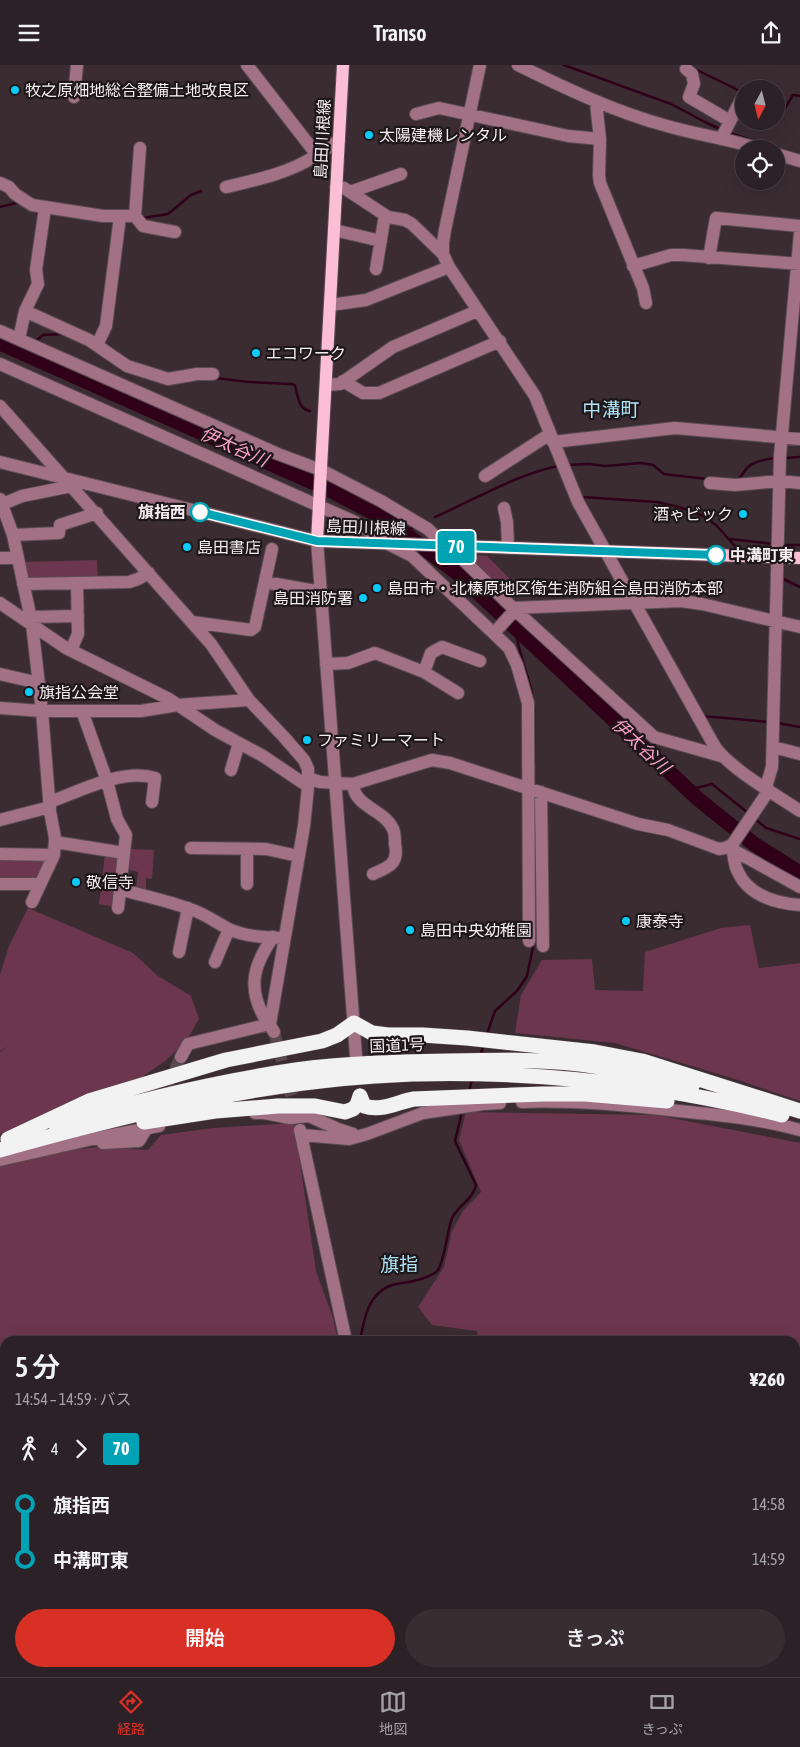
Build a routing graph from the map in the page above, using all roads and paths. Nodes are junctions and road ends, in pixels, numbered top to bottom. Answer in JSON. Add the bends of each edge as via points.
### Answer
{"nodes":[{"id":1,"x":77,"y":65,"type":"edge"},
{"id":2,"x":247,"y":65,"type":"edge"},
{"id":3,"x":343,"y":65,"type":"edge"},
{"id":4,"x":480,"y":65,"type":"edge"},
{"id":5,"x":518,"y":65,"type":"edge"},
{"id":6,"x":686,"y":69,"type":"dead end"},
{"id":7,"x":74,"y":97,"type":"dead end"},
{"id":8,"x":596,"y":103,"type":"junction"},
{"id":9,"x":735,"y":111,"type":"edge"},
{"id":10,"x":416,"y":114,"type":"dead end"},
{"id":11,"x":470,"y":115,"type":"junction"},
{"id":12,"x":730,"y":121,"type":"junction"},
{"id":13,"x":600,"y":139,"type":"junction"},
{"id":14,"x":721,"y":139,"type":"junction"},
{"id":15,"x":339,"y":140,"type":"junction"},
{"id":16,"x":735,"y":143,"type":"edge"},
{"id":17,"x":140,"y":148,"type":"dead end"},
{"id":18,"x":316,"y":155,"type":"junction"},
{"id":19,"x":785,"y":157,"type":"edge"},
{"id":20,"x":800,"y":161,"type":"edge"},
{"id":21,"x":401,"y":174,"type":"dead end"},
{"id":22,"x":0,"y":183,"type":"edge"},
{"id":23,"x":226,"y":187,"type":"dead end"},
{"id":24,"x":336,"y":187,"type":"junction"},
{"id":25,"x":350,"y":192,"type":"junction"},
{"id":26,"x":45,"y":208,"type":"junction"},
{"id":27,"x":385,"y":215,"type":"junction"},
{"id":28,"x":135,"y":216,"type":"junction"},
{"id":29,"x":120,"y":217,"type":"junction"},
{"id":30,"x":800,"y":226,"type":"edge"},
{"id":31,"x":334,"y":230,"type":"junction"},
{"id":32,"x":175,"y":232,"type":"dead end"},
{"id":33,"x":800,"y":233,"type":"edge"},
{"id":34,"x":381,"y":241,"type":"junction"},
{"id":35,"x":444,"y":255,"type":"junction"},
{"id":36,"x":709,"y":258,"type":"junction"},
{"id":37,"x":799,"y":264,"type":"edge"},
{"id":38,"x":633,"y":266,"type":"junction"},
{"id":39,"x":449,"y":267,"type":"junction"},
{"id":40,"x":376,"y":269,"type":"dead end"},
{"id":41,"x":646,"y":303,"type":"dead end"},
{"id":42,"x":330,"y":305,"type":"junction"},
{"id":43,"x":25,"y":311,"type":"junction"},
{"id":44,"x":477,"y":311,"type":"junction"},
{"id":45,"x":0,"y":331,"type":"edge"},
{"id":46,"x":19,"y":339,"type":"junction"},
{"id":47,"x":500,"y":341,"type":"junction"},
{"id":48,"x":796,"y":343,"type":"edge"},
{"id":49,"x":97,"y":345,"type":"junction"},
{"id":50,"x":0,"y":364,"type":"edge"},
{"id":51,"x":213,"y":374,"type":"dead end"},
{"id":52,"x":344,"y":381,"type":"junction"},
{"id":53,"x":326,"y":385,"type":"junction"},
{"id":54,"x":0,"y":406,"type":"edge"},
{"id":55,"x":782,"y":437,"type":"junction"},
{"id":56,"x":551,"y":438,"type":"junction"},
{"id":57,"x":800,"y":439,"type":"edge"},
{"id":58,"x":0,"y":462,"type":"edge"},
{"id":59,"x":321,"y":472,"type":"junction"},
{"id":60,"x":485,"y":476,"type":"dead end"},
{"id":61,"x":780,"y":481,"type":"junction"},
{"id":62,"x":69,"y":482,"type":"junction"},
{"id":63,"x":710,"y":483,"type":"dead end"},
{"id":64,"x":800,"y":483,"type":"edge"},
{"id":65,"x":1,"y":502,"type":"edge"},
{"id":66,"x":319,"y":504,"type":"junction"},
{"id":67,"x":504,"y":508,"type":"dead end"},
{"id":68,"x":97,"y":513,"type":"junction"},
{"id":69,"x":13,"y":535,"type":"junction"},
{"id":70,"x":317,"y":541,"type":"junction"},
{"id":71,"x":388,"y":544,"type":"junction"},
{"id":72,"x":447,"y":547,"type":"junction"},
{"id":73,"x":508,"y":548,"type":"junction"},
{"id":74,"x":778,"y":548,"type":"junction"},
{"id":75,"x":272,"y":549,"type":"dead end"},
{"id":76,"x":606,"y":551,"type":"junction"},
{"id":77,"x":18,"y":558,"type":"junction"},
{"id":78,"x":800,"y":558,"type":"edge"},
{"id":79,"x":0,"y":559,"type":"edge"},
{"id":80,"x":149,"y":573,"type":"junction"},
{"id":81,"x":23,"y":583,"type":"junction"},
{"id":82,"x":77,"y":583,"type":"junction"},
{"id":83,"x":265,"y":583,"type":"junction"},
{"id":84,"x":321,"y":592,"type":"junction"},
{"id":85,"x":0,"y":603,"type":"edge"},
{"id":86,"x":634,"y":603,"type":"junction"},
{"id":87,"x":514,"y":609,"type":"junction"},
{"id":88,"x":78,"y":616,"type":"junction"},
{"id":89,"x":31,"y":620,"type":"junction"},
{"id":90,"x":776,"y":621,"type":"junction"},
{"id":91,"x":192,"y":622,"type":"junction"},
{"id":92,"x":800,"y":627,"type":"edge"},
{"id":93,"x":494,"y":633,"type":"junction"},
{"id":94,"x":71,"y":650,"type":"junction"},
{"id":95,"x":480,"y":661,"type":"dead end"},
{"id":96,"x":326,"y":664,"type":"junction"},
{"id":97,"x":424,"y":672,"type":"junction"},
{"id":98,"x":0,"y":674,"type":"edge"},
{"id":99,"x":39,"y":683,"type":"junction"},
{"id":100,"x":458,"y":693,"type":"dead end"},
{"id":101,"x":249,"y":700,"type":"junction"},
{"id":102,"x":178,"y":705,"type":"junction"},
{"id":103,"x":0,"y":708,"type":"edge"},
{"id":104,"x":42,"y":711,"type":"junction"},
{"id":105,"x":82,"y":711,"type":"junction"},
{"id":106,"x":239,"y":743,"type":"junction"},
{"id":107,"x":773,"y":747,"type":"junction"},
{"id":108,"x":800,"y":754,"type":"edge"},
{"id":109,"x":721,"y":756,"type":"junction"},
{"id":110,"x":231,"y":770,"type":"dead end"},
{"id":111,"x":107,"y":781,"type":"junction"},
{"id":112,"x":308,"y":781,"type":"junction"},
{"id":113,"x":353,"y":783,"type":"junction"},
{"id":114,"x":335,"y":784,"type":"junction"},
{"id":115,"x":528,"y":788,"type":"junction"},
{"id":116,"x":767,"y":788,"type":"junction"},
{"id":117,"x":541,"y":792,"type":"junction"},
{"id":118,"x":152,"y":802,"type":"dead end"},
{"id":119,"x":50,"y":804,"type":"junction"},
{"id":120,"x":800,"y":811,"type":"edge"},
{"id":121,"x":0,"y":820,"type":"edge"},
{"id":122,"x":55,"y":842,"type":"junction"},
{"id":123,"x":732,"y":846,"type":"junction"},
{"id":124,"x":191,"y":849,"type":"dead end"},
{"id":125,"x":247,"y":849,"type":"junction"},
{"id":126,"x":124,"y":853,"type":"junction"},
{"id":127,"x":0,"y":854,"type":"edge"},
{"id":128,"x":54,"y":855,"type":"junction"},
{"id":129,"x":298,"y":856,"type":"junction"},
{"id":130,"x":373,"y":875,"type":"dead end"},
{"id":131,"x":0,"y":884,"type":"edge"},
{"id":132,"x":40,"y":884,"type":"junction"},
{"id":133,"x":247,"y":884,"type":"dead end"},
{"id":134,"x":800,"y":887,"type":"edge"},
{"id":135,"x":119,"y":889,"type":"junction"},
{"id":136,"x":32,"y":902,"type":"dead end"},
{"id":137,"x":800,"y":905,"type":"edge"},
{"id":138,"x":118,"y":908,"type":"dead end"},
{"id":139,"x":188,"y":908,"type":"junction"},
{"id":140,"x":230,"y":929,"type":"junction"},
{"id":141,"x":279,"y":938,"type":"junction"},
{"id":142,"x":529,"y":941,"type":"dead end"},
{"id":143,"x":543,"y":946,"type":"dead end"},
{"id":144,"x":179,"y":952,"type":"dead end"},
{"id":145,"x":215,"y":962,"type":"dead end"},
{"id":146,"x":354,"y":1023,"type":"junction"},
{"id":147,"x":272,"y":1028,"type":"junction"},
{"id":148,"x":356,"y":1056,"type":"dead end"},
{"id":149,"x":182,"y":1057,"type":"tunnel mouth"},
{"id":150,"x":768,"y":1112,"type":"junction"},
{"id":151,"x":800,"y":1112,"type":"edge"},
{"id":152,"x":800,"y":1120,"type":"edge"},
{"id":153,"x":800,"y":1130,"type":"edge"},
{"id":154,"x":145,"y":1131,"type":"dead end"},
{"id":155,"x":361,"y":1136,"type":"junction"},
{"id":156,"x":98,"y":1138,"type":"junction"},
{"id":157,"x":6,"y":1144,"type":"edge"},
{"id":158,"x":0,"y":1160,"type":"edge"},
{"id":159,"x":345,"y":1336,"type":"edge"}],
"edges":[{"from":1,"to":7,"type":"street"},
{"from":2,"to":18,"type":"street"},
{"from":3,"to":15,"type":"main road","name":"島田川根線"},
{"from":4,"to":11,"type":"street"},
{"from":5,"to":8,"type":"street"},
{"from":6,"to":12,"type":"street","via":[[692,74],[694,84],[689,97]]},
{"from":8,"to":13,"type":"street"},
{"from":8,"to":14,"type":"street","via":[[665,126]]},
{"from":9,"to":12,"type":"street"},
{"from":10,"to":11,"type":"street","via":[[439,108]]},
{"from":11,"to":13,"type":"street","via":[[568,137]]},
{"from":11,"to":35,"type":"street","via":[[445,229]]},
{"from":12,"to":14,"type":"street"},
{"from":13,"to":38,"type":"street","via":[[600,183]]},
{"from":14,"to":16,"type":"street"},
{"from":15,"to":18,"type":"street"},
{"from":15,"to":24,"type":"main road","name":"島田川根線"},
{"from":17,"to":28,"type":"street"},
{"from":18,"to":23,"type":"street","via":[[271,175]]},
{"from":19,"to":20,"type":"street"},
{"from":21,"to":25,"type":"street"},
{"from":22,"to":26,"type":"street","via":[[23,201]]},
{"from":24,"to":25,"type":"street"},
{"from":24,"to":31,"type":"main road","name":"島田川根線"},
{"from":25,"to":27,"type":"street"},
{"from":26,"to":29,"type":"street"},
{"from":26,"to":43,"type":"street","via":[[36,270],[38,284]]},
{"from":27,"to":34,"type":"street"},
{"from":27,"to":35,"type":"street","via":[[412,224]]},
{"from":28,"to":29,"type":"street"},
{"from":28,"to":32,"type":"street","via":[[143,226]]},
{"from":29,"to":49,"type":"street","via":[[106,326]]},
{"from":30,"to":36,"type":"street","via":[[716,218]]},
{"from":31,"to":34,"type":"street"},
{"from":31,"to":42,"type":"main road","name":"島田川根線"},
{"from":33,"to":37,"type":"street"},
{"from":34,"to":40,"type":"street"},
{"from":35,"to":39,"type":"street"},
{"from":36,"to":37,"type":"street"},
{"from":36,"to":38,"type":"street","via":[[672,255]]},
{"from":37,"to":48,"type":"street"},
{"from":38,"to":41,"type":"street"},
{"from":39,"to":42,"type":"street","via":[[366,300]]},
{"from":39,"to":44,"type":"street"},
{"from":42,"to":53,"type":"main road","name":"島田川根線"},
{"from":43,"to":46,"type":"street"},
{"from":43,"to":49,"type":"street"},
{"from":44,"to":47,"type":"street"},
{"from":44,"to":52,"type":"street","via":[[393,347]]},
{"from":45,"to":46,"type":"street"},
{"from":46,"to":59,"type":"street"},
{"from":47,"to":52,"type":"street","via":[[379,393],[363,393]]},
{"from":47,"to":56,"type":"street","via":[[535,396]]},
{"from":48,"to":55,"type":"street"},
{"from":49,"to":51,"type":"street","via":[[127,366],[168,379]]},
{"from":50,"to":66,"type":"street"},
{"from":52,"to":53,"type":"street"},
{"from":53,"to":59,"type":"main road","name":"島田川根線"},
{"from":54,"to":62,"type":"street"},
{"from":55,"to":56,"type":"street","via":[[675,428]]},
{"from":55,"to":57,"type":"street"},
{"from":55,"to":61,"type":"street"},
{"from":56,"to":60,"type":"street"},
{"from":56,"to":76,"type":"street","via":[[578,502]]},
{"from":58,"to":62,"type":"street"},
{"from":59,"to":66,"type":"main road","name":"島田川根線"},
{"from":59,"to":72,"type":"street","via":[[381,501],[428,529]]},
{"from":61,"to":63,"type":"street","via":[[735,485]]},
{"from":61,"to":64,"type":"street"},
{"from":61,"to":74,"type":"street"},
{"from":62,"to":65,"type":"street"},
{"from":62,"to":68,"type":"street"},
{"from":62,"to":70,"type":"street"},
{"from":65,"to":69,"type":"street"},
{"from":66,"to":70,"type":"main road","name":"島田川根線"},
{"from":66,"to":71,"type":"street"},
{"from":67,"to":73,"type":"street"},
{"from":68,"to":69,"type":"street","via":[[60,525],[59,533]]},
{"from":68,"to":80,"type":"street"},
{"from":69,"to":77,"type":"street"},
{"from":70,"to":71,"type":"main road","name":"島田川根線"},
{"from":70,"to":84,"type":"street"},
{"from":71,"to":72,"type":"main road","name":"島田川根線"},
{"from":71,"to":93,"type":"street","via":[[412,556]]},
{"from":72,"to":73,"type":"main road","name":"島田川根線"},
{"from":72,"to":87,"type":"street"},
{"from":73,"to":76,"type":"main road","name":"島田川根線"},
{"from":74,"to":76,"type":"main road","name":"島田川根線"},
{"from":74,"to":78,"type":"main road","name":"島田川根線"},
{"from":74,"to":90,"type":"street"},
{"from":75,"to":83,"type":"street"},
{"from":76,"to":86,"type":"street"},
{"from":77,"to":79,"type":"street"},
{"from":77,"to":81,"type":"street"},
{"from":80,"to":82,"type":"street","via":[[128,582]]},
{"from":80,"to":91,"type":"street"},
{"from":81,"to":82,"type":"street"},
{"from":81,"to":89,"type":"street"},
{"from":82,"to":88,"type":"street"},
{"from":83,"to":84,"type":"street"},
{"from":83,"to":91,"type":"street","via":[[255,627],[251,630]]},
{"from":84,"to":96,"type":"street"},
{"from":85,"to":89,"type":"street"},
{"from":86,"to":87,"type":"street"},
{"from":86,"to":90,"type":"street","via":[[681,601]]},
{"from":86,"to":109,"type":"street"},
{"from":87,"to":93,"type":"street"},
{"from":87,"to":109,"type":"street","via":[[654,737]]},
{"from":88,"to":89,"type":"street"},
{"from":88,"to":94,"type":"street","via":[[78,634]]},
{"from":89,"to":94,"type":"street"},
{"from":89,"to":99,"type":"street"},
{"from":90,"to":92,"type":"street"},
{"from":90,"to":107,"type":"street"},
{"from":91,"to":101,"type":"street"},
{"from":93,"to":115,"type":"street","via":[[509,647],[517,663],[528,703]]},
{"from":94,"to":102,"type":"street"},
{"from":95,"to":97,"type":"street","via":[[442,647],[431,653]]},
{"from":96,"to":97,"type":"street","via":[[348,663],[375,653]]},
{"from":96,"to":114,"type":"street"},
{"from":97,"to":100,"type":"street"},
{"from":98,"to":99,"type":"street"},
{"from":99,"to":104,"type":"street"},
{"from":101,"to":102,"type":"street"},
{"from":101,"to":112,"type":"street","via":[[304,760]]},
{"from":102,"to":105,"type":"street","via":[[141,711]]},
{"from":102,"to":106,"type":"street"},
{"from":103,"to":104,"type":"street"},
{"from":104,"to":105,"type":"street"},
{"from":104,"to":119,"type":"street"},
{"from":105,"to":111,"type":"street"},
{"from":106,"to":110,"type":"street"},
{"from":106,"to":112,"type":"street","via":[[303,783]]},
{"from":107,"to":108,"type":"street"},
{"from":107,"to":116,"type":"street"},
{"from":109,"to":116,"type":"street"},
{"from":111,"to":118,"type":"street","via":[[134,775],[155,778]]},
{"from":111,"to":119,"type":"street"},
{"from":111,"to":126,"type":"street","via":[[117,819],[126,835]]},
{"from":112,"to":114,"type":"street"},
{"from":112,"to":129,"type":"street"},
{"from":113,"to":114,"type":"street"},
{"from":113,"to":115,"type":"street","via":[[432,760]]},
{"from":113,"to":130,"type":"street","via":[[357,798],[384,817],[393,829],[395,861]]},
{"from":114,"to":146,"type":"street"},
{"from":115,"to":117,"type":"street"},
{"from":115,"to":142,"type":"street"},
{"from":116,"to":120,"type":"street"},
{"from":116,"to":123,"type":"street"},
{"from":117,"to":123,"type":"street","via":[[638,824],[668,830],[710,847]]},
{"from":117,"to":143,"type":"street"},
{"from":119,"to":121,"type":"street"},
{"from":119,"to":122,"type":"street"},
{"from":122,"to":126,"type":"street"},
{"from":122,"to":128,"type":"street"},
{"from":123,"to":134,"type":"street"},
{"from":123,"to":137,"type":"street","via":[[737,870],[753,891],[766,899]]},
{"from":124,"to":125,"type":"street"},
{"from":125,"to":129,"type":"street","via":[[266,849]]},
{"from":125,"to":133,"type":"street"},
{"from":126,"to":135,"type":"street"},
{"from":127,"to":128,"type":"street"},
{"from":128,"to":132,"type":"street"},
{"from":129,"to":141,"type":"street"},
{"from":131,"to":132,"type":"street"},
{"from":132,"to":136,"type":"street"},
{"from":135,"to":138,"type":"street"},
{"from":135,"to":139,"type":"street"},
{"from":139,"to":140,"type":"street"},
{"from":139,"to":144,"type":"street"},
{"from":140,"to":141,"type":"street","via":[[259,937]]},
{"from":140,"to":145,"type":"street"},
{"from":141,"to":147,"type":"street"},
{"from":141,"to":147,"type":"street","via":[[262,953],[253,979],[258,1005]]},
{"from":146,"to":148,"type":"street"},
{"from":146,"to":151,"type":"highway","via":[[372,1033],[467,1038],[595,1052],[642,1061]]},
{"from":146,"to":157,"type":"highway","via":[[322,1041],[226,1060],[89,1101]]},
{"from":147,"to":149,"type":"street","via":[[188,1044]]},
{"from":150,"to":152,"type":"highway","name":"国道1号"},
{"from":150,"to":157,"type":"highway","name":"国道1号","via":[[640,1087],[579,1080],[472,1074],[390,1076],[304,1083],[195,1101]]},
{"from":150,"to":157,"type":"highway","via":[[636,1098],[560,1094],[414,1099],[384,1109],[373,1109],[364,1106],[359,1091],[357,1105],[345,1112],[315,1106],[215,1111]]},
{"from":151,"to":157,"type":"highway","name":"国道1号","via":[[649,1076],[580,1064],[502,1060],[380,1063],[298,1070],[124,1104]]},
{"from":153,"to":155,"type":"street","via":[[738,1117],[556,1101],[483,1104],[423,1113]]},
{"from":154,"to":156,"type":"street","via":[[139,1141],[98,1143]]},
{"from":155,"to":156,"type":"street","via":[[309,1116],[290,1118],[264,1113],[196,1119]]},
{"from":155,"to":159,"type":"street","via":[[349,1139],[301,1133]]},
{"from":156,"to":158,"type":"street"}]}
